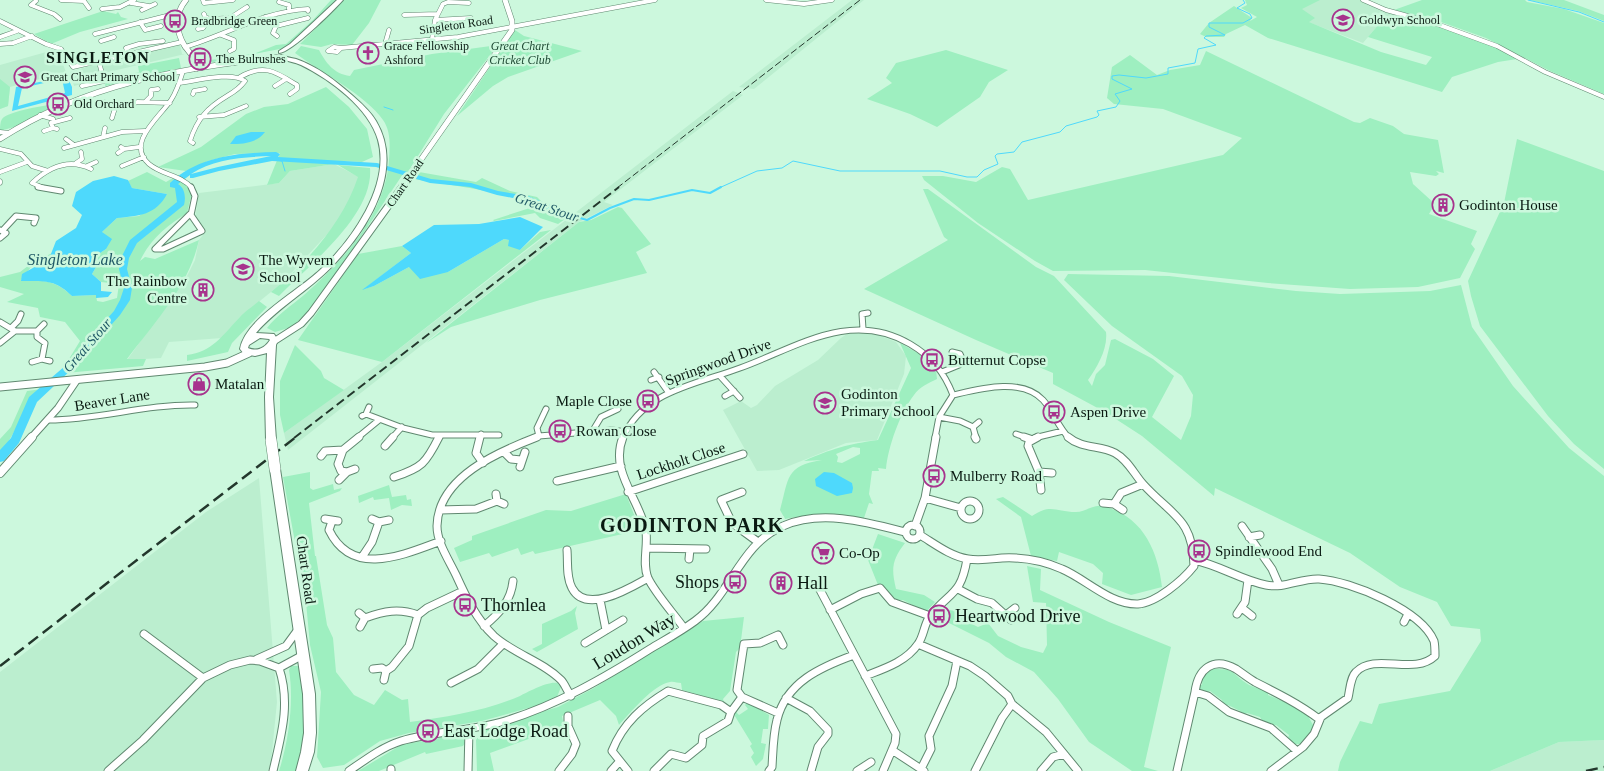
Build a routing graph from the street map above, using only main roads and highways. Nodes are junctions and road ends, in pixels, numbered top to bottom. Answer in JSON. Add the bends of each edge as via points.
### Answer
{"nodes":[{"id":1,"x":340,"y":0,"type":"edge"},
{"id":2,"x":292,"y":45,"type":"junction"},
{"id":3,"x":289,"y":54,"type":"junction"},
{"id":4,"x":280,"y":55,"type":"junction"},
{"id":5,"x":296,"y":61,"type":"junction"},
{"id":6,"x":267,"y":317,"type":"junction"},
{"id":7,"x":270,"y":339,"type":"junction"},
{"id":8,"x":248,"y":349,"type":"junction"},
{"id":9,"x":270,"y":373,"type":"junction"},
{"id":10,"x":0,"y":387,"type":"edge"},
{"id":11,"x":298,"y":628,"type":"joint"},
{"id":12,"x":303,"y":655,"type":"joint"},
{"id":13,"x":302,"y":771,"type":"edge"}],
"edges":[{"from":1,"to":2,"type":"main road"},
{"from":2,"to":3,"type":"main road"},
{"from":2,"to":4,"type":"main road"},
{"from":3,"to":4,"type":"main road"},
{"from":3,"to":5,"type":"main road"},
{"from":4,"to":5,"type":"main road"},
{"from":5,"to":6,"type":"main road","via":[[337,86],[366,112],[374,122],[382,144],[382,167],[375,198],[346,247],[313,282]]},
{"from":6,"to":7,"type":"main road","via":[[262,329]]},
{"from":6,"to":8,"type":"main road","via":[[254,330]]},
{"from":7,"to":8,"type":"main road","via":[[264,351]]},
{"from":7,"to":8,"type":"main road","via":[[256,336]]},
{"from":7,"to":9,"type":"main road","name":"Chart Road"},
{"from":8,"to":9,"type":"main road","via":[[264,359]]},
{"from":8,"to":10,"type":"main road","via":[[227,363],[205,368]]},
{"from":9,"to":11,"type":"main road","name":"Chart Road","bridge":true,"via":[[271,440]]},
{"from":11,"to":12,"type":"main road","name":"Chart Road"},
{"from":12,"to":13,"type":"main road","name":"Chart Road","via":[[311,726]]}]}
